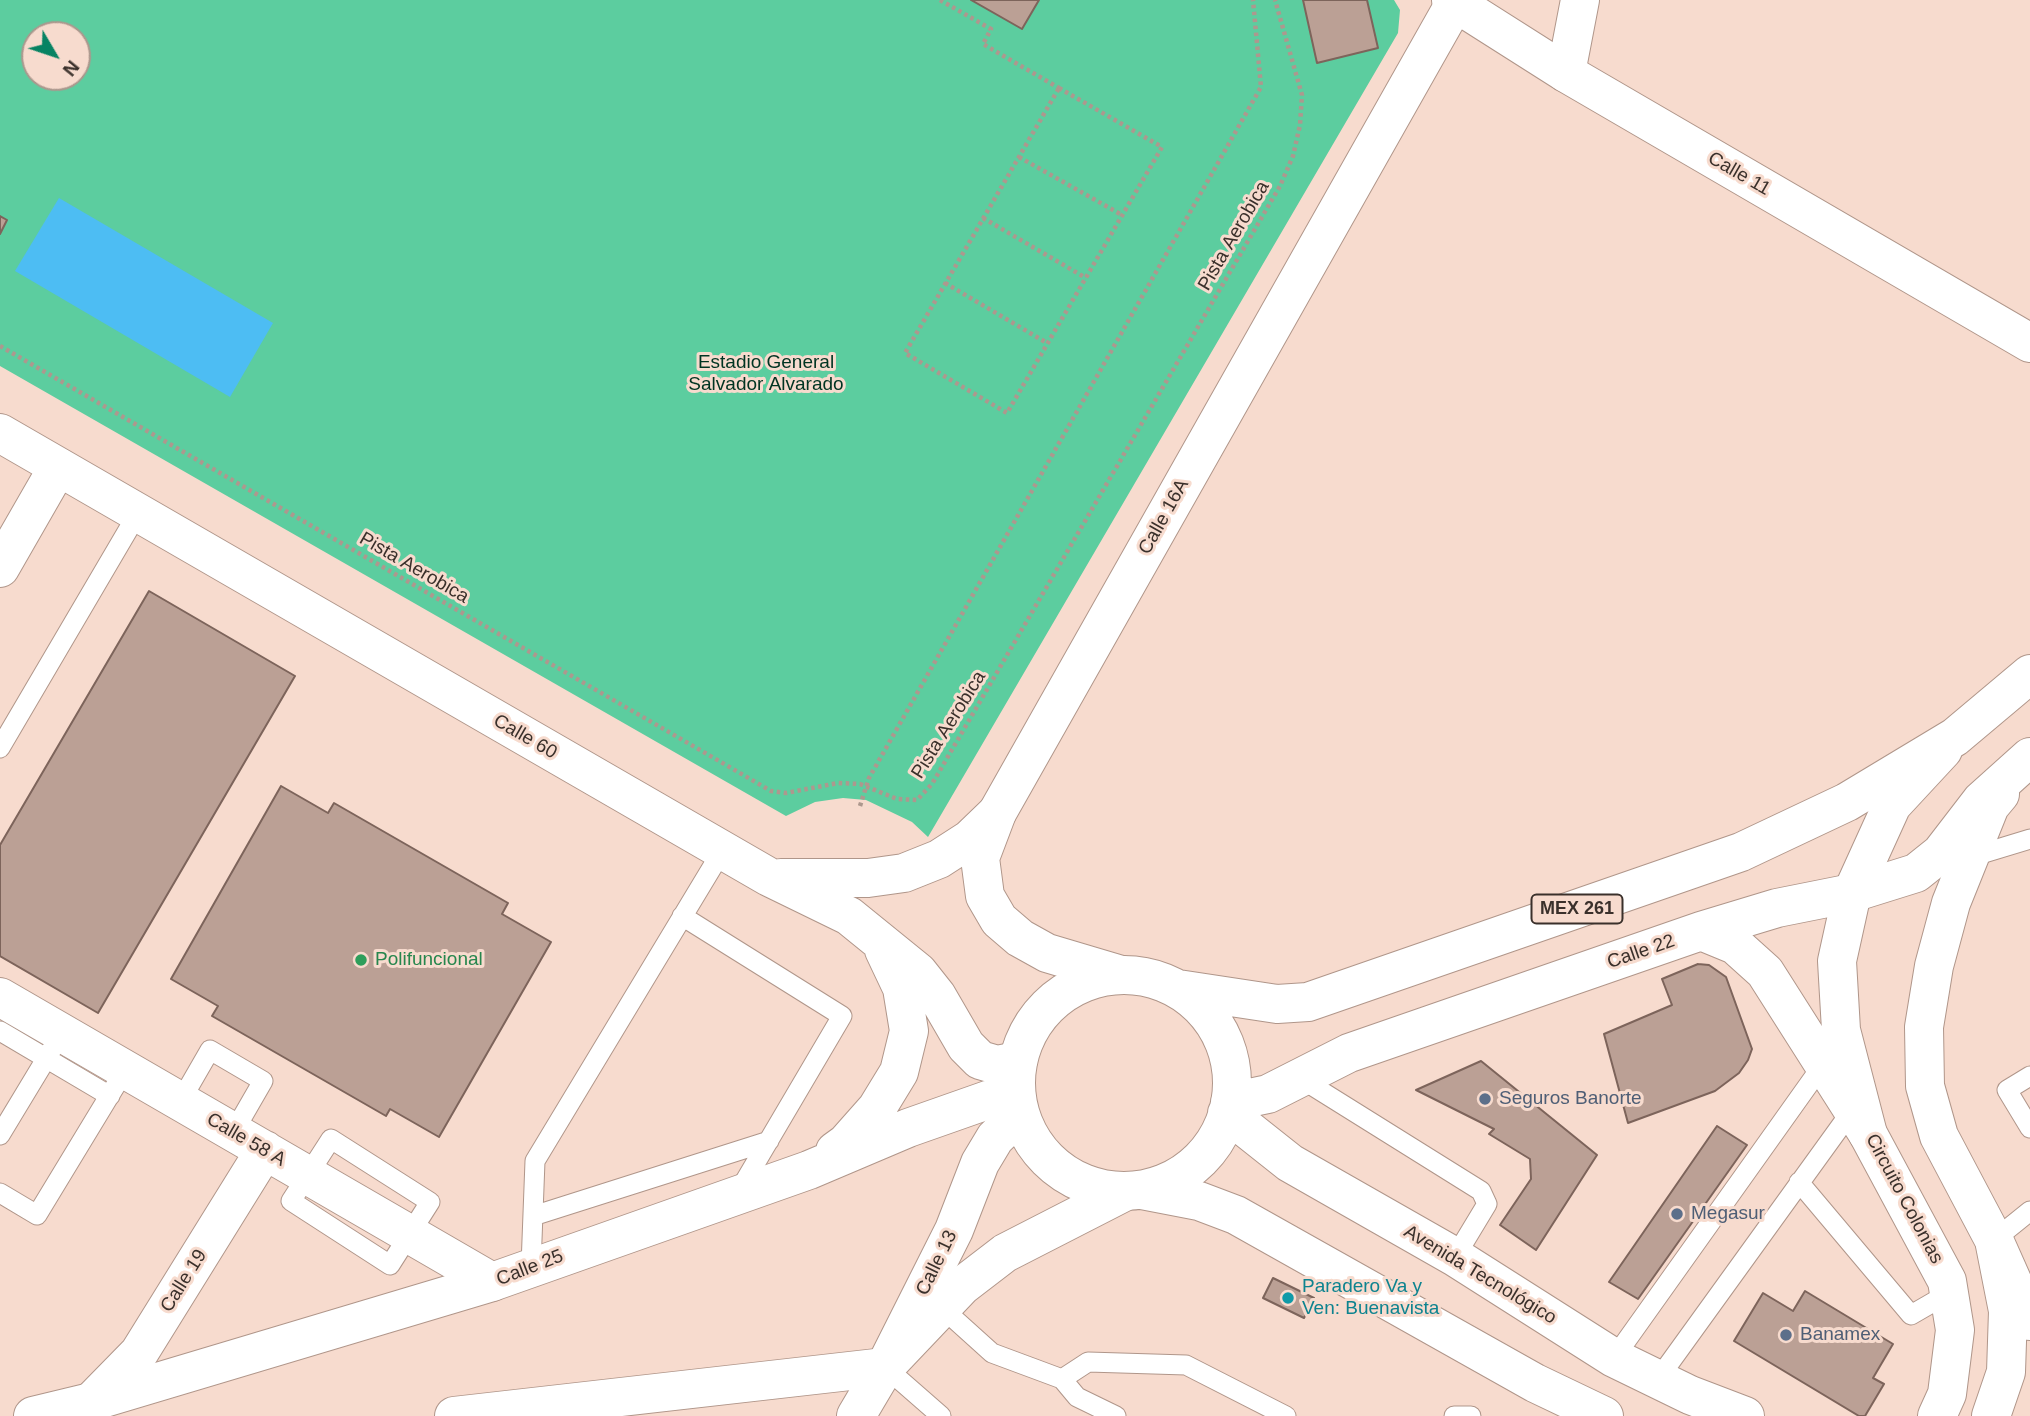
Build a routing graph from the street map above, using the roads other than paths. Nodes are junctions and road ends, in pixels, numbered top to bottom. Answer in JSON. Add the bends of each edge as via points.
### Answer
{"nodes":[{"id":1,"x":1580,"y":0,"type":"edge"},
{"id":2,"x":1453,"y":1,"type":"edge"},
{"id":3,"x":1566,"y":73,"type":"junction"},
{"id":4,"x":2030,"y":343,"type":"edge"},
{"id":5,"x":0,"y":433,"type":"edge"},
{"id":6,"x":58,"y":467,"type":"junction"},
{"id":7,"x":138,"y":513,"type":"junction"},
{"id":8,"x":0,"y":568,"type":"edge"},
{"id":9,"x":2030,"y":674,"type":"edge"},
{"id":10,"x":1955,"y":737,"type":"junction"},
{"id":11,"x":0,"y":748,"type":"edge"},
{"id":12,"x":2026,"y":761,"type":"edge"},
{"id":13,"x":997,"y":813,"type":"junction"},
{"id":14,"x":2030,"y":839,"type":"edge"},
{"id":15,"x":722,"y":850,"type":"junction"},
{"id":16,"x":1967,"y":859,"type":"junction"},
{"id":17,"x":769,"y":877,"type":"junction"},
{"id":18,"x":1852,"y":893,"type":"junction"},
{"id":19,"x":682,"y":916,"type":"junction"},
{"id":20,"x":1701,"y":931,"type":"junction"},
{"id":21,"x":879,"y":938,"type":"junction"},
{"id":22,"x":1121,"y":975,"type":"junction"},
{"id":23,"x":1178,"y":989,"type":"junction"},
{"id":24,"x":0,"y":997,"type":"edge"},
{"id":25,"x":0,"y":1031,"type":"edge"},
{"id":26,"x":54,"y":1045,"type":"junction"},
{"id":27,"x":1824,"y":1063,"type":"junction"},
{"id":28,"x":2030,"y":1076,"type":"edge"},
{"id":29,"x":1300,"y":1078,"type":"junction"},
{"id":30,"x":118,"y":1083,"type":"junction"},
{"id":31,"x":1018,"y":1088,"type":"junction"},
{"id":32,"x":180,"y":1102,"type":"junction"},
{"id":33,"x":1228,"y":1107,"type":"junction"},
{"id":34,"x":1860,"y":1121,"type":"junction"},
{"id":35,"x":2030,"y":1128,"type":"edge"},
{"id":36,"x":0,"y":1135,"type":"edge"},
{"id":37,"x":249,"y":1141,"type":"junction"},
{"id":38,"x":769,"y":1141,"type":"junction"},
{"id":39,"x":808,"y":1170,"type":"junction"},
{"id":40,"x":1800,"y":1182,"type":"junction"},
{"id":41,"x":1134,"y":1190,"type":"junction"},
{"id":42,"x":0,"y":1193,"type":"edge"},
{"id":43,"x":737,"y":1195,"type":"junction"},
{"id":44,"x":2030,"y":1211,"type":"edge"},
{"id":45,"x":533,"y":1216,"type":"junction"},
{"id":46,"x":1994,"y":1240,"type":"junction"},
{"id":47,"x":1455,"y":1256,"type":"junction"},
{"id":48,"x":530,"y":1266,"type":"junction"},
{"id":49,"x":492,"y":1282,"type":"junction"},
{"id":50,"x":1949,"y":1293,"type":"junction"},
{"id":51,"x":941,"y":1307,"type":"junction"},
{"id":52,"x":2030,"y":1321,"type":"edge"},
{"id":53,"x":1614,"y":1358,"type":"junction"},
{"id":54,"x":885,"y":1367,"type":"junction"},
{"id":55,"x":1062,"y":1379,"type":"junction"},
{"id":56,"x":1658,"y":1379,"type":"junction"},
{"id":57,"x":90,"y":1402,"type":"junction"},
{"id":58,"x":33,"y":1416,"type":"edge"},
{"id":59,"x":454,"y":1416,"type":"edge"},
{"id":60,"x":856,"y":1416,"type":"edge"},
{"id":61,"x":941,"y":1416,"type":"edge"},
{"id":62,"x":1115,"y":1416,"type":"edge"},
{"id":63,"x":1286,"y":1416,"type":"edge"},
{"id":64,"x":1454,"y":1416,"type":"edge"},
{"id":65,"x":1471,"y":1416,"type":"edge"},
{"id":66,"x":1604,"y":1416,"type":"edge"},
{"id":67,"x":1745,"y":1416,"type":"edge"},
{"id":68,"x":1937,"y":1416,"type":"edge"},
{"id":69,"x":1991,"y":1416,"type":"edge"}],
"edges":[{"from":1,"to":3,"type":"main road"},
{"from":2,"to":3,"type":"main road","name":"Calle 11"},
{"from":2,"to":13,"type":"main road","name":"Calle 16A"},
{"from":3,"to":4,"type":"main road","name":"Calle 11"},
{"from":5,"to":6,"type":"main road","name":"Calle 60"},
{"from":6,"to":7,"type":"main road","name":"Calle 60"},
{"from":6,"to":8,"type":"main road"},
{"from":7,"to":11,"type":"lane"},
{"from":7,"to":15,"type":"main road","name":"Calle 60"},
{"from":9,"to":10,"type":"main road","name":"Circuito Colonias","number":"MEX 261"},
{"from":10,"to":18,"type":"main road","name":"Circuito Colonias","number":"MEX 261","via":[[1892,805]]},
{"from":10,"to":23,"type":"main road","number":"MEX 261","via":[[1847,802],[1741,852],[1308,1002],[1276,1004]]},
{"from":12,"to":16,"type":"main road","via":[[1990,806]]},
{"from":12,"to":18,"type":"main road","name":"Calle 22","via":[[1981,801],[1941,853],[1916,873]]},
{"from":13,"to":17,"type":"main road","via":[[970,839],[939,859],[904,873],[868,878]]},
{"from":13,"to":22,"type":"main road","name":"Calle 16A","via":[[980,858],[985,896],[999,920],[1047,953]]},
{"from":14,"to":16,"type":"lane"},
{"from":15,"to":17,"type":"main road","name":"Calle 60"},
{"from":15,"to":19,"type":"lane"},
{"from":16,"to":46,"type":"main road","via":[[1934,966],[1924,1027],[1926,1086],[1938,1136]]},
{"from":17,"to":21,"type":"main road","name":"Calle 60","via":[[849,916]]},
{"from":18,"to":20,"type":"main road","name":"Calle 22","via":[[1777,908]]},
{"from":18,"to":34,"type":"main road","name":"Circuito Colonias","number":"MEX 261","via":[[1837,961],[1841,1030]]},
{"from":19,"to":38,"type":"lane","via":[[842,1017]]},
{"from":19,"to":45,"type":"lane","via":[[535,1161]]},
{"from":20,"to":27,"type":"main road","via":[[1735,946],[1765,972]]},
{"from":20,"to":29,"type":"main road","name":"Calle 22","via":[[1349,1053]]},
{"from":21,"to":31,"type":"main road","name":"Calle 60","via":[[918,972],[966,1046],[980,1060],[997,1066]]},
{"from":21,"to":39,"type":"main road","via":[[902,988],[909,1031],[899,1072],[877,1108],[846,1143]]},
{"from":22,"to":23,"type":"main road","via":[[1141,976]]},
{"from":22,"to":31,"type":"main road","via":[[1097,978],[1055,1000],[1026,1038]]},
{"from":23,"to":33,"type":"main road","via":[[1218,1030],[1231,1072]]},
{"from":24,"to":26,"type":"main road","name":"Calle 58 A"},
{"from":25,"to":26,"type":"lane"},
{"from":26,"to":30,"type":"main road","name":"Calle 58 A"},
{"from":26,"to":36,"type":"lane"},
{"from":27,"to":34,"type":"main road"},
{"from":27,"to":53,"type":"lane"},
{"from":28,"to":35,"type":"lane","via":[[2007,1090]]},
{"from":29,"to":33,"type":"main road","name":"Calle 22"},
{"from":29,"to":47,"type":"lane","via":[[1481,1191],[1486,1204]]},
{"from":30,"to":32,"type":"main road","name":"Calle 58 A"},
{"from":30,"to":42,"type":"lane","via":[[37,1215]]},
{"from":31,"to":39,"type":"main road","name":"Calle 25"},
{"from":31,"to":41,"type":"main road","via":[[1034,1144],[1059,1170],[1091,1186]]},
{"from":31,"to":54,"type":"main road","name":"Calle 13"},
{"from":32,"to":37,"type":"main road","name":"Calle 58 A"},
{"from":32,"to":37,"type":"lane","via":[[210,1050],[263,1081]]},
{"from":33,"to":41,"type":"main road","via":[[1220,1132],[1196,1163],[1180,1175]]},
{"from":33,"to":47,"type":"main road","name":"Avenida Tecnológico","via":[[1290,1163]]},
{"from":34,"to":40,"type":"lane"},
{"from":34,"to":50,"type":"main road","name":"Circuito Colonias","number":"MEX 261","via":[[1947,1281]]},
{"from":37,"to":49,"type":"main road","name":"Calle 58 A"},
{"from":37,"to":57,"type":"main road","name":"Calle 19","via":[[139,1353]]},
{"from":38,"to":43,"type":"lane"},
{"from":38,"to":45,"type":"lane"},
{"from":39,"to":43,"type":"main road","name":"Calle 25"},
{"from":40,"to":50,"type":"lane","via":[[1911,1314]]},
{"from":40,"to":56,"type":"lane"},
{"from":41,"to":51,"type":"main road","via":[[1005,1253]]},
{"from":41,"to":66,"type":"main road","via":[[1199,1201],[1236,1215],[1535,1383]]},
{"from":43,"to":48,"type":"main road","name":"Calle 25"},
{"from":44,"to":46,"type":"lane"},
{"from":45,"to":48,"type":"lane"},
{"from":46,"to":52,"type":"main road"},
{"from":46,"to":69,"type":"main road","via":[[2008,1311],[2006,1372]]},
{"from":47,"to":53,"type":"main road","name":"Avenida Tecnológico"},
{"from":48,"to":49,"type":"main road","name":"Calle 25"},
{"from":49,"to":57,"type":"main road","name":"Calle 25"},
{"from":50,"to":68,"type":"main road","name":"Circuito Colonias","number":"MEX 261","via":[[1955,1330],[1947,1394]]},
{"from":51,"to":54,"type":"main road"},
{"from":51,"to":55,"type":"lane","via":[[992,1353]]},
{"from":53,"to":56,"type":"main road","name":"Avenida Tecnológico"},
{"from":54,"to":59,"type":"main road"},
{"from":54,"to":60,"type":"main road","name":"Calle 13"},
{"from":54,"to":61,"type":"lane"},
{"from":55,"to":62,"type":"lane","via":[[1077,1397]]},
{"from":55,"to":63,"type":"lane","via":[[1088,1362],[1186,1365]]},
{"from":56,"to":67,"type":"main road","name":"Avenida Tecnológico"},
{"from":57,"to":58,"type":"main road","name":"Calle 25"},
{"from":64,"to":65,"type":"lane"}]}
